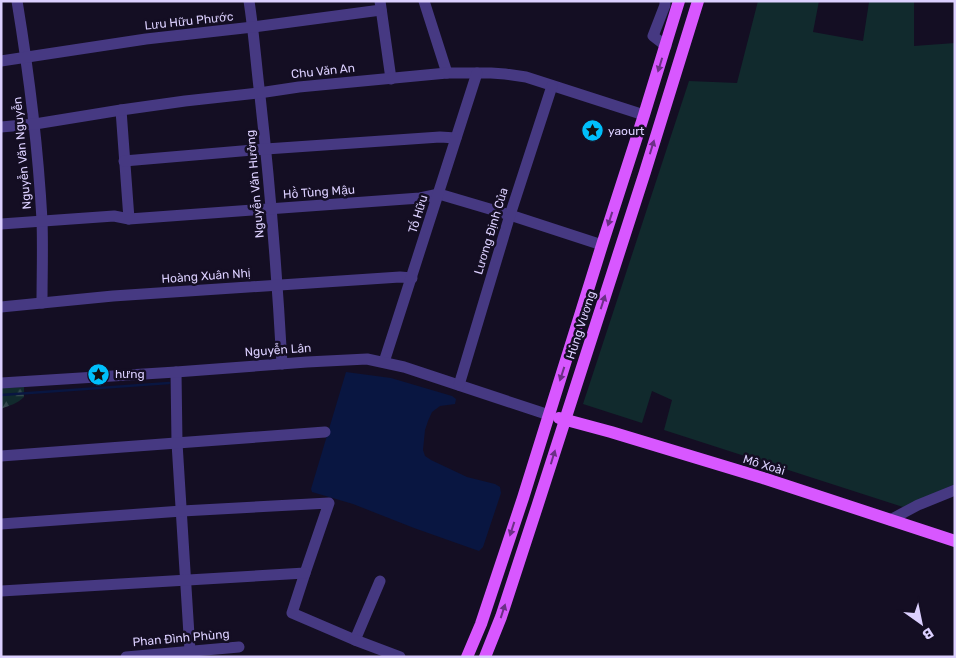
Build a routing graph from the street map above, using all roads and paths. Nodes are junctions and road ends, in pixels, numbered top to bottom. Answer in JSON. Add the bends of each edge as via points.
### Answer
{"nodes":[{"id":1,"x":17,"y":1,"type":"edge"},
{"id":2,"x":248,"y":1,"type":"edge"},
{"id":3,"x":424,"y":1,"type":"edge"},
{"id":4,"x":665,"y":1,"type":"edge"},
{"id":5,"x":679,"y":1,"type":"edge"},
{"id":6,"x":698,"y":1,"type":"edge"},
{"id":7,"x":380,"y":6,"type":"edge"},
{"id":8,"x":253,"y":27,"type":"junction"},
{"id":9,"x":666,"y":46,"type":"junction"},
{"id":10,"x":27,"y":58,"type":"junction"},
{"id":11,"x":1,"y":61,"type":"edge"},
{"id":12,"x":447,"y":73,"type":"junction"},
{"id":13,"x":477,"y":73,"type":"junction"},
{"id":14,"x":392,"y":79,"type":"junction"},
{"id":15,"x":552,"y":86,"type":"junction"},
{"id":16,"x":260,"y":93,"type":"junction"},
{"id":17,"x":121,"y":110,"type":"junction"},
{"id":18,"x":644,"y":115,"type":"junction"},
{"id":19,"x":35,"y":124,"type":"junction"},
{"id":20,"x":1,"y":127,"type":"edge"},
{"id":21,"x":456,"y":138,"type":"junction"},
{"id":22,"x":266,"y":149,"type":"junction"},
{"id":23,"x":124,"y":161,"type":"junction"},
{"id":24,"x":439,"y":194,"type":"junction"},
{"id":25,"x":271,"y":209,"type":"junction"},
{"id":26,"x":510,"y":215,"type":"junction"},
{"id":27,"x":129,"y":219,"type":"junction"},
{"id":28,"x":42,"y":222,"type":"junction"},
{"id":29,"x":1,"y":224,"type":"edge"},
{"id":30,"x":602,"y":245,"type":"junction"},
{"id":31,"x":412,"y":278,"type":"junction"},
{"id":32,"x":278,"y":284,"type":"junction"},
{"id":33,"x":42,"y":304,"type":"junction"},
{"id":34,"x":1,"y":307,"type":"edge"},
{"id":35,"x":384,"y":362,"type":"junction"},
{"id":36,"x":282,"y":364,"type":"junction"},
{"id":37,"x":176,"y":372,"type":"junction"},
{"id":38,"x":1,"y":383,"type":"edge"},
{"id":39,"x":459,"y":385,"type":"junction"},
{"id":40,"x":549,"y":414,"type":"junction"},
{"id":41,"x":565,"y":420,"type":"junction"},
{"id":42,"x":325,"y":432,"type":"dead end"},
{"id":43,"x":178,"y":443,"type":"junction"},
{"id":44,"x":1,"y":456,"type":"edge"},
{"id":45,"x":955,"y":490,"type":"edge"},
{"id":46,"x":182,"y":511,"type":"junction"},
{"id":47,"x":890,"y":520,"type":"junction"},
{"id":48,"x":1,"y":524,"type":"edge"},
{"id":49,"x":954,"y":542,"type":"edge"},
{"id":50,"x":304,"y":573,"type":"junction"},
{"id":51,"x":186,"y":580,"type":"junction"},
{"id":52,"x":380,"y":581,"type":"dead end"},
{"id":53,"x":1,"y":591,"type":"edge"},
{"id":54,"x":355,"y":640,"type":"junction"},
{"id":55,"x":239,"y":647,"type":"dead end"},
{"id":56,"x":190,"y":652,"type":"junction"},
{"id":57,"x":126,"y":657,"type":"edge"},
{"id":58,"x":400,"y":657,"type":"edge"},
{"id":59,"x":467,"y":657,"type":"edge"},
{"id":60,"x":485,"y":657,"type":"edge"}],
"edges":[{"from":1,"to":10,"type":"street","name":"Nguyễn Văn Nguyễn"},
{"from":2,"to":8,"type":"street","name":"Nguyễn Văn Hưởng"},
{"from":3,"to":12,"type":"street"},
{"from":4,"to":9,"type":"street","via":[[653,36]]},
{"from":5,"to":9,"type":"main road","name":"Hùng Vương"},
{"from":41,"to":6,"type":"main road","name":"Hùng Vương","one_way":true},
{"from":7,"to":8,"type":"street","name":"Lưu Hữu Phước"},
{"from":7,"to":14,"type":"street"},
{"from":8,"to":10,"type":"street","name":"Lưu Hữu Phước","via":[[146,39]]},
{"from":8,"to":16,"type":"street","name":"Nguyễn Văn Hưởng"},
{"from":9,"to":18,"type":"main road","name":"Hùng Vương","one_way":true},
{"from":10,"to":11,"type":"street","name":"Lưu Hữu Phước"},
{"from":10,"to":19,"type":"street","name":"Nguyễn Văn Nguyễn"},
{"from":12,"to":13,"type":"street","name":"Chu Văn An"},
{"from":12,"to":14,"type":"street","name":"Chu Văn An"},
{"from":13,"to":15,"type":"street","name":"Chu Văn An","via":[[516,75]]},
{"from":13,"to":21,"type":"street","name":"Tố Hữu"},
{"from":14,"to":16,"type":"street","name":"Chu Văn An","via":[[356,80]]},
{"from":15,"to":18,"type":"street","name":"Chu Văn An"},
{"from":15,"to":26,"type":"street","name":"Lương Định Của"},
{"from":16,"to":17,"type":"street","name":"Chu Văn An"},
{"from":16,"to":22,"type":"street","name":"Nguyễn Văn Hưởng"},
{"from":17,"to":19,"type":"street","name":"Chu Văn An"},
{"from":17,"to":23,"type":"street"},
{"from":18,"to":30,"type":"main road","name":"Hùng Vương","one_way":true},
{"from":19,"to":20,"type":"street","name":"Chu Văn An"},
{"from":19,"to":28,"type":"street","name":"Nguyễn Văn Nguyễn"},
{"from":21,"to":22,"type":"street"},
{"from":21,"to":24,"type":"street","name":"Tố Hữu"},
{"from":22,"to":23,"type":"street"},
{"from":22,"to":25,"type":"street","name":"Nguyễn Văn Hưởng"},
{"from":23,"to":27,"type":"street"},
{"from":24,"to":25,"type":"street","name":"Hồ Tùng Mậu"},
{"from":24,"to":26,"type":"street","name":"Hồ Tùng Mậu"},
{"from":24,"to":31,"type":"street","name":"Tố Hữu"},
{"from":25,"to":27,"type":"street","name":"Hồ Tùng Mậu"},
{"from":25,"to":32,"type":"street","name":"Nguyễn Văn Hưởng"},
{"from":26,"to":30,"type":"street","name":"Hồ Tùng Mậu"},
{"from":26,"to":39,"type":"street","name":"Lương Định Của"},
{"from":27,"to":28,"type":"street","name":"Hồ Tùng Mậu","via":[[114,216]]},
{"from":28,"to":29,"type":"street","name":"Hồ Tùng Mậu"},
{"from":28,"to":33,"type":"street","name":"Nguyễn Văn Nguyễn"},
{"from":30,"to":40,"type":"main road","name":"Hùng Vương","one_way":true},
{"from":31,"to":32,"type":"street","name":"Hoàng Xuân Nhị"},
{"from":31,"to":35,"type":"street","name":"Tố Hữu"},
{"from":32,"to":33,"type":"street","name":"Hoàng Xuân Nhị"},
{"from":32,"to":36,"type":"street","name":"Nguyễn Văn Hưởng"},
{"from":33,"to":34,"type":"street","name":"Hoàng Xuân Nhị"},
{"from":35,"to":36,"type":"street","name":"Nguyễn Lân","via":[[366,359]]},
{"from":35,"to":39,"type":"street","name":"Nguyễn Lân"},
{"from":36,"to":37,"type":"street","name":"Nguyễn Lân"},
{"from":37,"to":38,"type":"street","name":"Nguyễn Lân"},
{"from":37,"to":43,"type":"street"},
{"from":39,"to":40,"type":"street","name":"Nguyễn Lân"},
{"from":40,"to":41,"type":"main road","name":"Mô Xoài"},
{"from":40,"to":59,"type":"main road","name":"Hùng Vương","one_way":true,"via":[[481,624]]},
{"from":41,"to":47,"type":"main road","name":"Mô Xoài","via":[[763,478]]},
{"from":60,"to":41,"type":"main road","name":"Hùng Vương","one_way":true},
{"from":42,"to":43,"type":"street"},
{"from":43,"to":44,"type":"street"},
{"from":43,"to":46,"type":"street"},
{"from":45,"to":47,"type":"street"},
{"from":46,"to":48,"type":"street"},
{"from":46,"to":50,"type":"street","via":[[329,503]]},
{"from":46,"to":51,"type":"street"},
{"from":47,"to":49,"type":"main road","name":"Mô Xoài"},
{"from":50,"to":51,"type":"street"},
{"from":50,"to":54,"type":"street","via":[[292,613]]},
{"from":51,"to":53,"type":"street"},
{"from":51,"to":56,"type":"street"},
{"from":52,"to":54,"type":"street"},
{"from":54,"to":58,"type":"street"},
{"from":55,"to":56,"type":"street","name":"Phan Đình Phùng"},
{"from":56,"to":57,"type":"street","name":"Phan Đình Phùng"}]}
